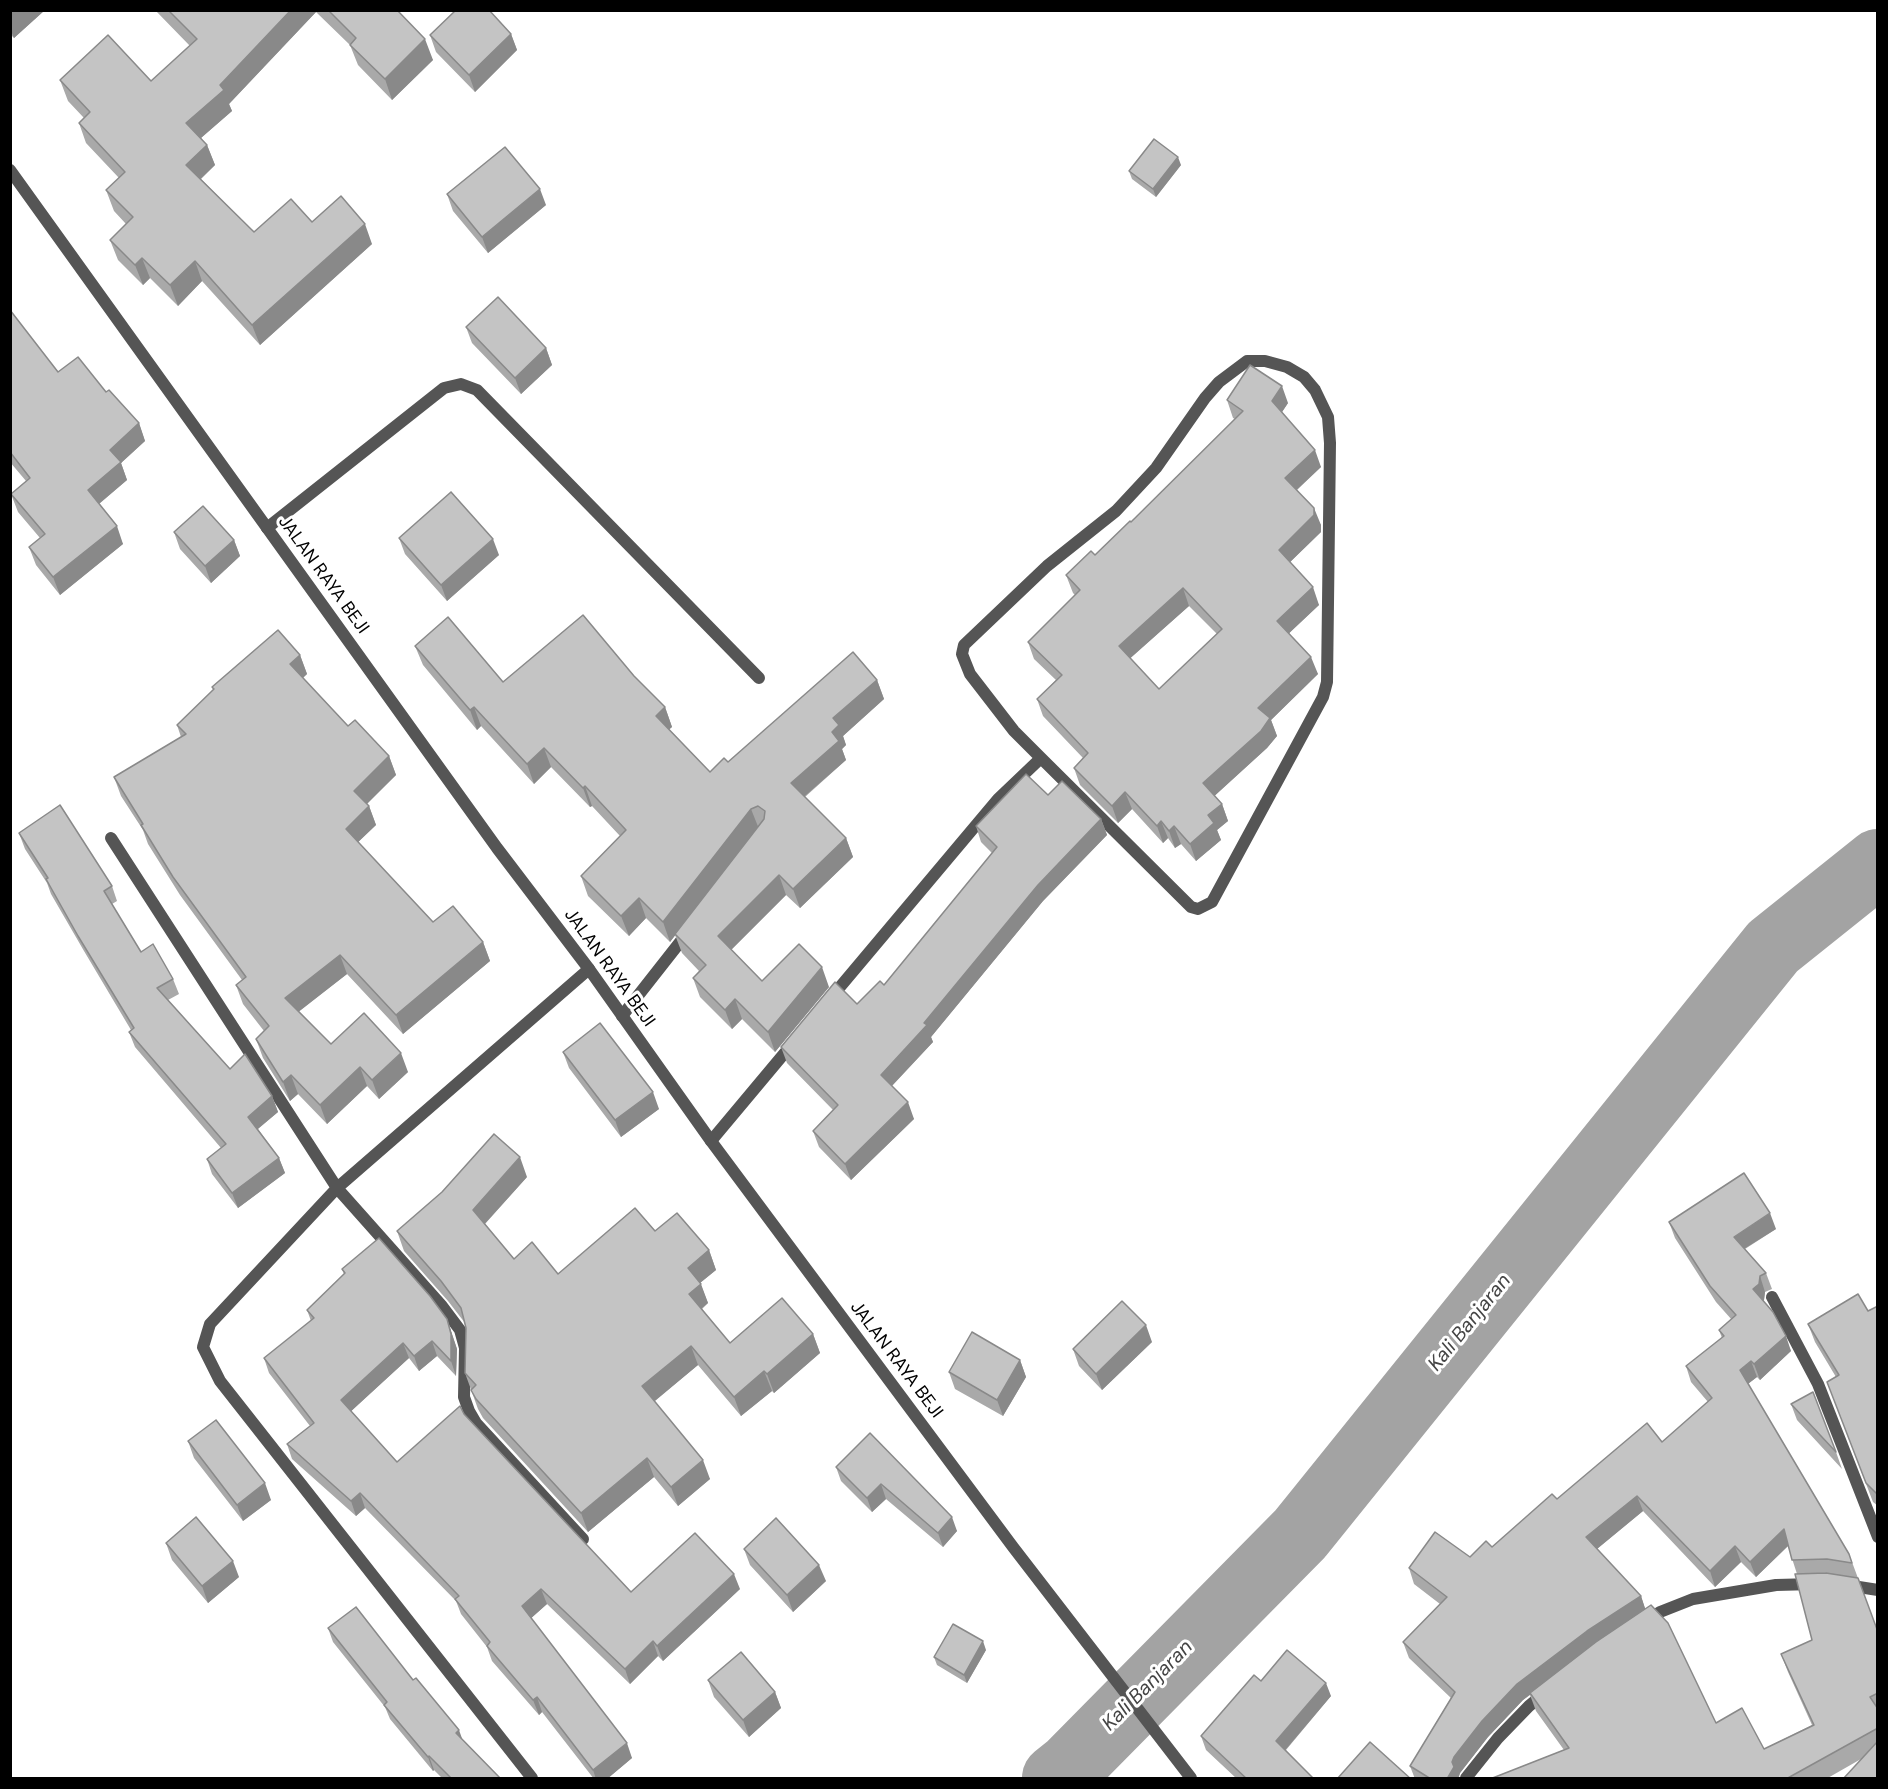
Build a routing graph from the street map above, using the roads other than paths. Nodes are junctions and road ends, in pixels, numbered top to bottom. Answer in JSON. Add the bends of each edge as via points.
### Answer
{"nodes":[{"id":1,"x":10,"y":170,"type":"edge"},
{"id":2,"x":267,"y":528,"type":"junction"},
{"id":3,"x":759,"y":678,"type":"dead end"},
{"id":4,"x":1041,"y":758,"type":"junction"},
{"id":5,"x":111,"y":838,"type":"dead end"},
{"id":6,"x":694,"y":925,"type":"edge"},
{"id":7,"x":589,"y":969,"type":"junction"},
{"id":8,"x":824,"y":1006,"type":"edge"},
{"id":9,"x":622,"y":1016,"type":"junction"},
{"id":10,"x":801,"y":1033,"type":"edge"},
{"id":11,"x":711,"y":1141,"type":"junction"},
{"id":12,"x":337,"y":1188,"type":"junction"},
{"id":13,"x":1772,"y":1297,"type":"dead end"},
{"id":14,"x":1878,"y":1537,"type":"edge"},
{"id":15,"x":583,"y":1539,"type":"edge"},
{"id":16,"x":1878,"y":1590,"type":"edge"},
{"id":17,"x":1634,"y":1629,"type":"edge"},
{"id":18,"x":1556,"y":1684,"type":"edge"},
{"id":19,"x":532,"y":1779,"type":"edge"},
{"id":20,"x":1191,"y":1779,"type":"edge"},
{"id":21,"x":1466,"y":1779,"type":"edge"}],
"edges":[{"from":1,"to":2,"type":"street","name":"JALAN RAYA BEJI"},
{"from":2,"to":3,"type":"street","via":[[444,388],[461,384],[477,390]]},
{"from":2,"to":7,"type":"street","name":"JALAN RAYA BEJI"},
{"from":4,"to":4,"type":"street","via":[[1191,907],[1198,909],[1212,902],[1323,697],[1327,682],[1330,443],[1328,417],[1316,390],[1304,377],[1287,367],[1247,361],[1219,382],[1156,468],[1116,512],[1047,566],[964,645],[962,654],[976,683]]},
{"from":4,"to":8,"type":"street","via":[[998,799]]},
{"from":5,"to":12,"type":"street"},
{"from":6,"to":9,"type":"street"},
{"from":7,"to":9,"type":"street","name":"JALAN RAYA BEJI"},
{"from":7,"to":12,"type":"street"},
{"from":9,"to":11,"type":"street","name":"JALAN RAYA BEJI"},
{"from":10,"to":11,"type":"street"},
{"from":11,"to":20,"type":"street","name":"JALAN RAYA BEJI"},
{"from":12,"to":15,"type":"street","via":[[460,1330],[465,1348],[464,1397],[476,1422]]},
{"from":12,"to":19,"type":"street","via":[[210,1324],[204,1347],[220,1381]]},
{"from":13,"to":14,"type":"street","via":[[1818,1384]]},
{"from":16,"to":17,"type":"street","via":[[1827,1583],[1776,1585],[1693,1599],[1660,1612]]},
{"from":18,"to":21,"type":"street","via":[[1498,1738]]}]}
